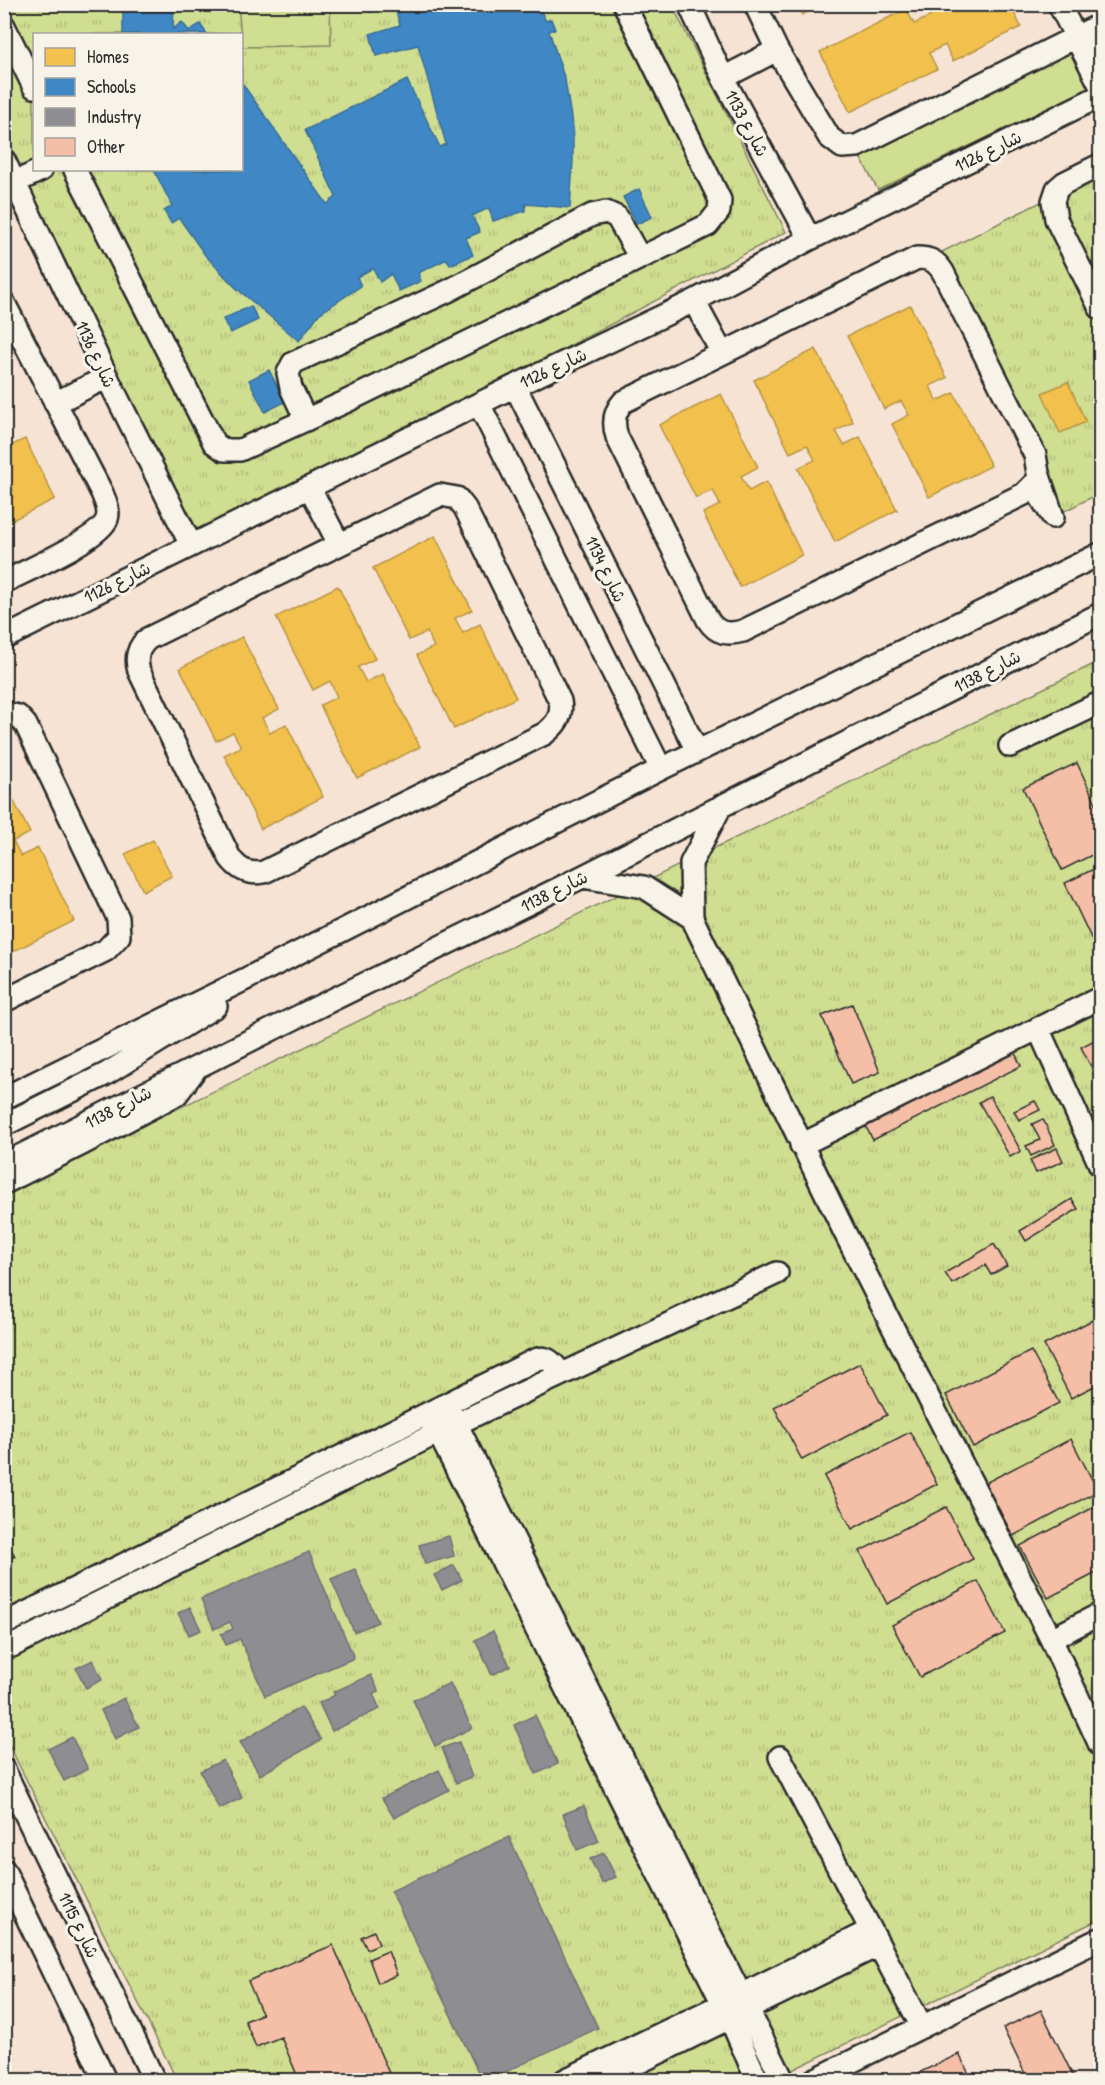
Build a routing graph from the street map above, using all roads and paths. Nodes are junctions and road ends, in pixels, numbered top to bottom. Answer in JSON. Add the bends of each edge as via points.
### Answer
{"nodes":[{"id":1,"x":624,"y":4,"type":"edge"},
{"id":2,"x":689,"y":4,"type":"edge"},
{"id":3,"x":755,"y":4,"type":"edge"},
{"id":4,"x":1059,"y":4,"type":"edge"},
{"id":5,"x":1101,"y":25,"type":"edge"},
{"id":6,"x":4,"y":26,"type":"edge"},
{"id":7,"x":1076,"y":37,"type":"junction"},
{"id":8,"x":777,"y":50,"type":"junction"},
{"id":9,"x":723,"y":78,"type":"junction"},
{"id":10,"x":33,"y":85,"type":"edge"},
{"id":11,"x":1101,"y":85,"type":"edge"},
{"id":12,"x":1101,"y":96,"type":"edge"},
{"id":13,"x":4,"y":160,"type":"edge"},
{"id":14,"x":1101,"y":165,"type":"edge"},
{"id":15,"x":39,"y":171,"type":"edge"},
{"id":16,"x":76,"y":171,"type":"edge"},
{"id":17,"x":16,"y":182,"type":"junction"},
{"id":18,"x":810,"y":239,"type":"junction"},
{"id":19,"x":640,"y":258,"type":"junction"},
{"id":20,"x":694,"y":302,"type":"junction"},
{"id":21,"x":4,"y":303,"type":"edge"},
{"id":22,"x":1101,"y":308,"type":"edge"},
{"id":23,"x":722,"y":354,"type":"junction"},
{"id":24,"x":107,"y":377,"type":"junction"},
{"id":25,"x":515,"y":386,"type":"junction"},
{"id":26,"x":55,"y":404,"type":"junction"},
{"id":27,"x":479,"y":404,"type":"junction"},
{"id":28,"x":306,"y":420,"type":"junction"},
{"id":29,"x":310,"y":488,"type":"junction"},
{"id":30,"x":339,"y":544,"type":"junction"},
{"id":31,"x":191,"y":545,"type":"junction"},
{"id":32,"x":1101,"y":554,"type":"edge"},
{"id":33,"x":4,"y":582,"type":"edge"},
{"id":34,"x":1101,"y":614,"type":"edge"},
{"id":35,"x":4,"y":638,"type":"edge"},
{"id":36,"x":1101,"y":703,"type":"edge"},
{"id":37,"x":4,"y":713,"type":"edge"},
{"id":38,"x":1010,"y":747,"type":"dead end"},
{"id":39,"x":697,"y":751,"type":"junction"},
{"id":40,"x":661,"y":769,"type":"junction"},
{"id":41,"x":721,"y":806,"type":"junction"},
{"id":42,"x":582,"y":877,"type":"junction"},
{"id":43,"x":692,"y":918,"type":"junction"},
{"id":44,"x":270,"y":967,"type":"junction"},
{"id":45,"x":1101,"y":998,"type":"edge"},
{"id":46,"x":4,"y":1000,"type":"edge"},
{"id":47,"x":1038,"y":1028,"type":"junction"},
{"id":48,"x":196,"y":1067,"type":"junction"},
{"id":49,"x":4,"y":1098,"type":"edge"},
{"id":50,"x":4,"y":1125,"type":"edge"},
{"id":51,"x":801,"y":1145,"type":"junction"},
{"id":52,"x":4,"y":1164,"type":"edge"},
{"id":53,"x":1101,"y":1165,"type":"edge"},
{"id":54,"x":4,"y":1183,"type":"edge"},
{"id":55,"x":777,"y":1273,"type":"dead end"},
{"id":56,"x":443,"y":1418,"type":"junction"},
{"id":57,"x":1101,"y":1614,"type":"edge"},
{"id":58,"x":4,"y":1624,"type":"edge"},
{"id":59,"x":1050,"y":1639,"type":"junction"},
{"id":60,"x":4,"y":1646,"type":"edge"},
{"id":61,"x":1101,"y":1746,"type":"edge"},
{"id":62,"x":780,"y":1757,"type":"dead end"},
{"id":63,"x":4,"y":1770,"type":"edge"},
{"id":64,"x":4,"y":1870,"type":"edge"},
{"id":65,"x":875,"y":1937,"type":"junction"},
{"id":66,"x":1101,"y":1939,"type":"edge"},
{"id":67,"x":736,"y":2007,"type":"junction"},
{"id":68,"x":922,"y":2027,"type":"junction"},
{"id":69,"x":105,"y":2080,"type":"edge"},
{"id":70,"x":154,"y":2080,"type":"edge"},
{"id":71,"x":565,"y":2080,"type":"edge"},
{"id":72,"x":603,"y":2080,"type":"edge"},
{"id":73,"x":758,"y":2080,"type":"edge"},
{"id":74,"x":783,"y":2080,"type":"edge"},
{"id":75,"x":814,"y":2080,"type":"edge"}],
"edges":[{"from":1,"to":19,"type":"street","via":[[720,200],[719,211],[708,225]]},
{"from":2,"to":9,"type":"street","name":"شارع 1133"},
{"from":3,"to":8,"type":"street"},
{"from":4,"to":7,"type":"street"},
{"from":5,"to":7,"type":"street"},
{"from":6,"to":10,"type":"street"},
{"from":7,"to":8,"type":"street","via":[[857,146],[842,147],[829,137]]},
{"from":7,"to":11,"type":"street"},
{"from":8,"to":9,"type":"street"},
{"from":9,"to":18,"type":"street","name":"شارع 1133"},
{"from":12,"to":18,"type":"street","name":"شارع 1126"},
{"from":13,"to":17,"type":"street","name":"شارع 1136"},
{"from":14,"to":22,"type":"street","via":[[1064,183],[1053,201],[1056,219]]},
{"from":15,"to":17,"type":"street"},
{"from":16,"to":28,"type":"street","via":[[214,444],[224,450],[240,450]]},
{"from":17,"to":24,"type":"street","name":"شارع 1136"},
{"from":18,"to":20,"type":"street","name":"شارع 1126"},
{"from":19,"to":28,"type":"street"},
{"from":19,"to":28,"type":"street","via":[[617,217],[606,212],[592,215],[448,291],[293,363],[288,373],[291,388]]},
{"from":20,"to":23,"type":"street"},
{"from":20,"to":25,"type":"street","name":"شارع 1126"},
{"from":21,"to":26,"type":"street"},
{"from":23,"to":23,"type":"street","via":[[623,402],[614,420],[617,437],[717,631],[743,631],[1024,494],[1033,485],[1053,517],[1035,455],[943,272],[930,258],[910,261]]},
{"from":24,"to":26,"type":"street"},
{"from":24,"to":31,"type":"street","name":"شارع 1136"},
{"from":25,"to":27,"type":"street","name":"شارع 1126"},
{"from":25,"to":39,"type":"street","name":"شارع 1134"},
{"from":26,"to":33,"type":"street","via":[[102,493],[107,520],[82,542]]},
{"from":27,"to":29,"type":"street","name":"شارع 1126"},
{"from":27,"to":40,"type":"street"},
{"from":29,"to":30,"type":"street"},
{"from":29,"to":31,"type":"street","name":"شارع 1126"},
{"from":30,"to":30,"type":"street","via":[[145,640],[138,654],[139,671],[230,858],[243,870],[264,872],[544,734],[555,725],[560,713],[560,701],[457,498],[440,495]]},
{"from":31,"to":35,"type":"street","name":"شارع 1126"},
{"from":32,"to":39,"type":"street"},
{"from":34,"to":41,"type":"street","name":"شارع 1138"},
{"from":36,"to":38,"type":"street"},
{"from":37,"to":46,"type":"street","via":[[18,716],[26,725],[120,929],[106,951]]},
{"from":39,"to":40,"type":"street"},
{"from":40,"to":44,"type":"street"},
{"from":41,"to":42,"type":"street","name":"شارع 1138"},
{"from":41,"to":43,"type":"street","via":[[692,863]]},
{"from":42,"to":43,"type":"street","via":[[644,886]]},
{"from":42,"to":48,"type":"street","name":"شارع 1138"},
{"from":43,"to":51,"type":"street"},
{"from":44,"to":49,"type":"street"},
{"from":44,"to":50,"type":"street","via":[[207,1013],[106,1074]]},
{"from":45,"to":47,"type":"street"},
{"from":47,"to":51,"type":"street"},
{"from":47,"to":53,"type":"street"},
{"from":48,"to":52,"type":"street","name":"شارع 1138"},
{"from":48,"to":54,"type":"street","via":[[177,1094]]},
{"from":51,"to":59,"type":"street"},
{"from":55,"to":56,"type":"street","via":[[562,1374],[549,1360],[539,1358]]},
{"from":56,"to":58,"type":"street"},
{"from":56,"to":60,"type":"street","via":[[12,1646]]},
{"from":56,"to":67,"type":"street"},
{"from":57,"to":59,"type":"street"},
{"from":59,"to":61,"type":"street"},
{"from":62,"to":65,"type":"street"},
{"from":63,"to":70,"type":"street","name":"شارع 1115"},
{"from":64,"to":69,"type":"street"},
{"from":65,"to":67,"type":"street"},
{"from":65,"to":68,"type":"street"},
{"from":66,"to":68,"type":"street"},
{"from":67,"to":71,"type":"street"},
{"from":67,"to":72,"type":"street"},
{"from":67,"to":73,"type":"street"},
{"from":67,"to":74,"type":"street"},
{"from":68,"to":75,"type":"street"}]}
